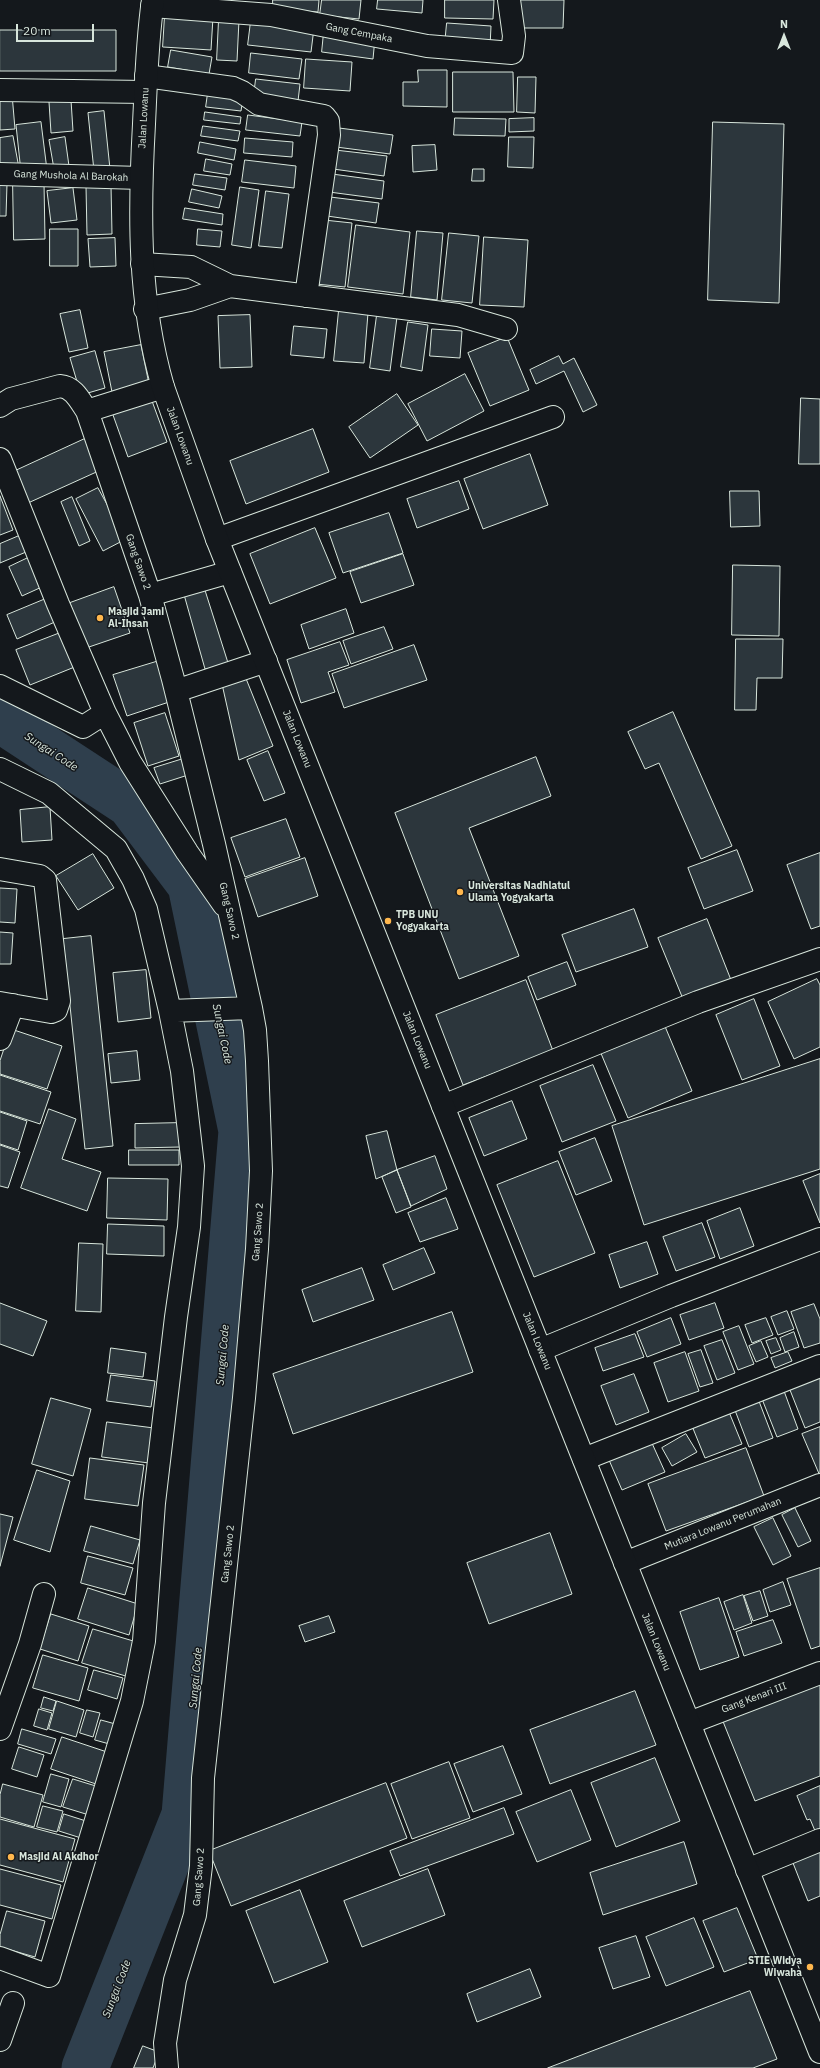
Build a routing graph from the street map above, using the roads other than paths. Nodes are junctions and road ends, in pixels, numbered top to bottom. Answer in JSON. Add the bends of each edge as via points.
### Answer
{"nodes":[{"id":1,"x":509,"y":0,"type":"edge"},
{"id":2,"x":153,"y":3,"type":"edge"},
{"id":3,"x":146,"y":84,"type":"junction"},
{"id":4,"x":0,"y":90,"type":"edge"},
{"id":5,"x":0,"y":174,"type":"edge"},
{"id":6,"x":141,"y":178,"type":"junction"},
{"id":7,"x":142,"y":264,"type":"junction"},
{"id":8,"x":230,"y":286,"type":"junction"},
{"id":9,"x":306,"y":296,"type":"junction"},
{"id":10,"x":145,"y":309,"type":"junction"},
{"id":11,"x":506,"y":329,"type":"dead end"},
{"id":12,"x":163,"y":386,"type":"junction"},
{"id":13,"x":0,"y":406,"type":"edge"},
{"id":14,"x":87,"y":411,"type":"junction"},
{"id":15,"x":553,"y":417,"type":"dead end"},
{"id":16,"x":0,"y":459,"type":"edge"},
{"id":17,"x":217,"y":539,"type":"junction"},
{"id":18,"x":230,"y":572,"type":"junction"},
{"id":19,"x":150,"y":595,"type":"junction"},
{"id":20,"x":266,"y":661,"type":"junction"},
{"id":21,"x":0,"y":686,"type":"edge"},
{"id":22,"x":176,"y":691,"type":"junction"},
{"id":23,"x":105,"y":714,"type":"junction"},
{"id":24,"x":0,"y":769,"type":"edge"},
{"id":25,"x":0,"y":869,"type":"edge"},
{"id":26,"x":230,"y":912,"type":"junction"},
{"id":27,"x":820,"y":959,"type":"edge"},
{"id":28,"x":6,"y":1004,"type":"edge"},
{"id":29,"x":242,"y":1008,"type":"junction"},
{"id":30,"x":177,"y":1011,"type":"junction"},
{"id":31,"x":0,"y":1039,"type":"edge"},
{"id":32,"x":443,"y":1106,"type":"junction"},
{"id":33,"x":820,"y":1239,"type":"edge"},
{"id":34,"x":540,"y":1350,"type":"junction"},
{"id":35,"x":820,"y":1366,"type":"edge"},
{"id":36,"x":584,"y":1459,"type":"junction"},
{"id":37,"x":820,"y":1486,"type":"edge"},
{"id":38,"x":625,"y":1563,"type":"junction"},
{"id":39,"x":44,"y":1594,"type":"dead end"},
{"id":40,"x":820,"y":1673,"type":"edge"},
{"id":41,"x":689,"y":1723,"type":"junction"},
{"id":42,"x":0,"y":1729,"type":"edge"},
{"id":43,"x":820,"y":1840,"type":"edge"},
{"id":44,"x":748,"y":1870,"type":"junction"},
{"id":45,"x":0,"y":1958,"type":"edge"},
{"id":46,"x":13,"y":2003,"type":"dead end"},
{"id":47,"x":0,"y":2040,"type":"edge"},
{"id":48,"x":819,"y":2046,"type":"edge"},
{"id":49,"x":167,"y":2068,"type":"edge"}],
"edges":[{"from":1,"to":2,"type":"street","name":"Gang Cempaka","via":[[514,36],[512,53],[427,46],[271,15]]},
{"from":2,"to":3,"type":"street","name":"Jalan Lowanu"},
{"from":3,"to":4,"type":"street"},
{"from":3,"to":6,"type":"street","name":"Jalan Lowanu"},
{"from":3,"to":9,"type":"street","via":[[233,88],[259,104],[324,116],[328,120],[329,135]]},
{"from":5,"to":6,"type":"street","name":"Gang Mushola Al Barokah"},
{"from":6,"to":7,"type":"street","name":"Jalan Lowanu"},
{"from":7,"to":8,"type":"street","via":[[191,267]]},
{"from":7,"to":10,"type":"street","name":"Jalan Lowanu"},
{"from":8,"to":9,"type":"street"},
{"from":8,"to":10,"type":"street","via":[[190,300]]},
{"from":9,"to":11,"type":"street","via":[[458,315]]},
{"from":10,"to":12,"type":"street","name":"Jalan Lowanu","via":[[155,361]]},
{"from":12,"to":14,"type":"street"},
{"from":12,"to":17,"type":"street","name":"Jalan Lowanu"},
{"from":13,"to":14,"type":"street","name":"Gang Sawo 2","via":[[11,399],[66,386],[72,390]]},
{"from":14,"to":19,"type":"street","name":"Gang Sawo 2"},
{"from":15,"to":17,"type":"street"},
{"from":16,"to":23,"type":"street"},
{"from":17,"to":18,"type":"street","name":"Jalan Lowanu"},
{"from":18,"to":19,"type":"street"},
{"from":18,"to":20,"type":"street","name":"Jalan Lowanu"},
{"from":19,"to":22,"type":"street","name":"Gang Sawo 2"},
{"from":20,"to":22,"type":"street"},
{"from":20,"to":32,"type":"street","name":"Jalan Lowanu"},
{"from":21,"to":23,"type":"street","via":[[83,727]]},
{"from":22,"to":26,"type":"street","name":"Gang Sawo 2"},
{"from":23,"to":26,"type":"street","via":[[130,762],[187,852]]},
{"from":24,"to":30,"type":"street","via":[[49,793],[116,849],[146,909]]},
{"from":25,"to":28,"type":"street","via":[[40,876],[45,880],[59,1001],[56,1010],[51,1012]]},
{"from":26,"to":29,"type":"street","name":"Gang Sawo 2"},
{"from":27,"to":32,"type":"street","via":[[698,1002]]},
{"from":28,"to":31,"type":"street"},
{"from":29,"to":30,"type":"street"},
{"from":29,"to":49,"type":"street","name":"Gang Sawo 2","via":[[255,1030],[261,1171],[257,1249],[228,1554],[203,1778],[202,1866],[195,1915],[175,1980],[165,2043]]},
{"from":30,"to":45,"type":"street","via":[[193,1166],[188,1227],[154,1503],[144,1641],[132,1701],[49,1976]]},
{"from":32,"to":34,"type":"street","name":"Jalan Lowanu"},
{"from":33,"to":34,"type":"street"},
{"from":34,"to":36,"type":"street","name":"Jalan Lowanu"},
{"from":35,"to":36,"type":"street"},
{"from":36,"to":38,"type":"street","name":"Jalan Lowanu"},
{"from":37,"to":38,"type":"street","name":"Mutiara Lowanu Perumahan"},
{"from":38,"to":41,"type":"street","name":"Jalan Lowanu"},
{"from":39,"to":42,"type":"street","via":[[30,1644]]},
{"from":40,"to":41,"type":"street","name":"Gang Kenari III"},
{"from":41,"to":44,"type":"street","name":"Jalan Lowanu"},
{"from":43,"to":44,"type":"street"},
{"from":44,"to":48,"type":"street","name":"Jalan Lowanu"},
{"from":46,"to":47,"type":"street"}]}
